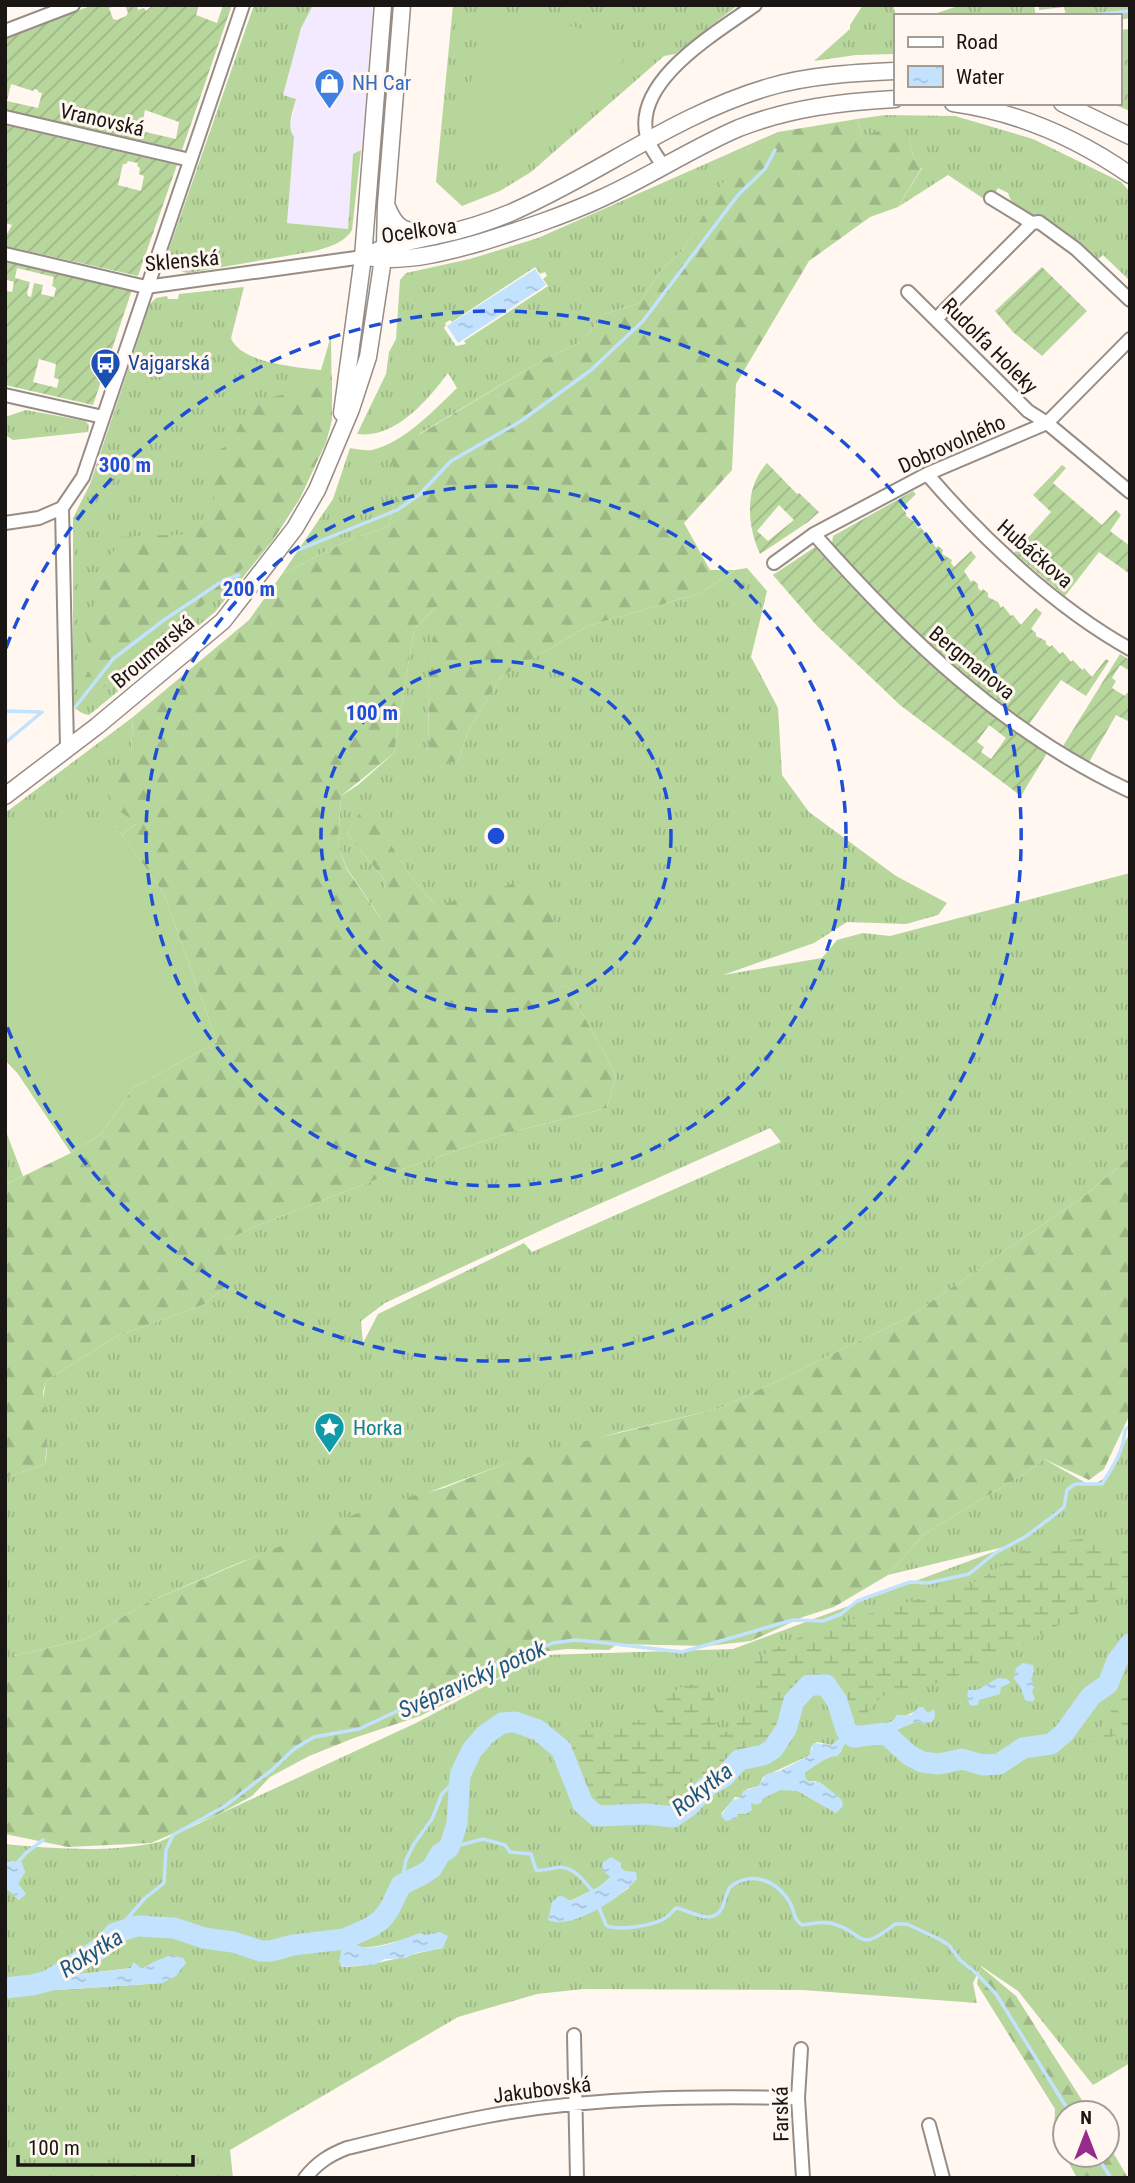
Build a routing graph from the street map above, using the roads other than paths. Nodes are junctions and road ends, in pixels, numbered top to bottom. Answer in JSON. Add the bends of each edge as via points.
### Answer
{"nodes":[{"id":1,"x":73,"y":5,"type":"edge"},
{"id":2,"x":243,"y":5,"type":"edge"},
{"id":3,"x":383,"y":5,"type":"edge"},
{"id":4,"x":402,"y":5,"type":"edge"},
{"id":5,"x":755,"y":5,"type":"edge"},
{"id":6,"x":376,"y":22,"type":"junction"},
{"id":7,"x":400,"y":25,"type":"junction"},
{"id":8,"x":5,"y":31,"type":"edge"},
{"id":9,"x":894,"y":71,"type":"edge"},
{"id":10,"x":894,"y":99,"type":"edge"},
{"id":11,"x":964,"y":105,"type":"edge"},
{"id":12,"x":1067,"y":105,"type":"edge"},
{"id":13,"x":5,"y":117,"type":"edge"},
{"id":14,"x":1130,"y":136,"type":"edge"},
{"id":15,"x":648,"y":141,"type":"junction"},
{"id":16,"x":190,"y":160,"type":"junction"},
{"id":17,"x":663,"y":166,"type":"junction"},
{"id":18,"x":1130,"y":175,"type":"edge"},
{"id":19,"x":991,"y":198,"type":"dead end"},
{"id":20,"x":386,"y":205,"type":"junction"},
{"id":21,"x":1036,"y":223,"type":"junction"},
{"id":22,"x":440,"y":235,"type":"junction"},
{"id":23,"x":384,"y":252,"type":"junction"},
{"id":24,"x":5,"y":254,"type":"edge"},
{"id":25,"x":363,"y":257,"type":"junction"},
{"id":26,"x":146,"y":287,"type":"junction"},
{"id":27,"x":908,"y":292,"type":"dead end"},
{"id":28,"x":1130,"y":300,"type":"edge"},
{"id":29,"x":936,"y":319,"type":"junction"},
{"id":30,"x":1129,"y":343,"type":"edge"},
{"id":31,"x":9,"y":398,"type":"edge"},
{"id":32,"x":103,"y":417,"type":"junction"},
{"id":33,"x":1047,"y":423,"type":"junction"},
{"id":34,"x":339,"y":440,"type":"junction"},
{"id":35,"x":927,"y":474,"type":"junction"},
{"id":36,"x":1130,"y":492,"type":"edge"},
{"id":37,"x":62,"y":508,"type":"junction"},
{"id":38,"x":5,"y":523,"type":"edge"},
{"id":39,"x":814,"y":534,"type":"junction"},
{"id":40,"x":774,"y":563,"type":"dead end"},
{"id":41,"x":1130,"y":649,"type":"edge"},
{"id":42,"x":67,"y":748,"type":"junction"},
{"id":43,"x":1130,"y":791,"type":"edge"},
{"id":44,"x":5,"y":796,"type":"edge"},
{"id":45,"x":574,"y":2035,"type":"dead end"},
{"id":46,"x":801,"y":2049,"type":"dead end"},
{"id":47,"x":798,"y":2098,"type":"junction"},
{"id":48,"x":576,"y":2104,"type":"junction"},
{"id":49,"x":929,"y":2125,"type":"dead end"},
{"id":50,"x":306,"y":2178,"type":"edge"},
{"id":51,"x":577,"y":2178,"type":"edge"},
{"id":52,"x":803,"y":2178,"type":"edge"},
{"id":53,"x":943,"y":2178,"type":"edge"}],
"edges":[{"from":1,"to":8,"type":"street"},
{"from":2,"to":16,"type":"street"},
{"from":3,"to":6,"type":"street","name":"Broumarská"},
{"from":4,"to":7,"type":"street","name":"Broumarská"},
{"from":5,"to":15,"type":"street","via":[[659,83],[649,104]]},
{"from":6,"to":7,"type":"street"},
{"from":6,"to":25,"type":"street","name":"Broumarská"},
{"from":7,"to":20,"type":"street","name":"Broumarská"},
{"from":9,"to":15,"type":"street","name":"Ocelkova","via":[[822,76],[768,88]]},
{"from":10,"to":17,"type":"street","name":"Ocelkova","via":[[796,110],[742,127]]},
{"from":11,"to":18,"type":"street","via":[[1066,137]]},
{"from":12,"to":14,"type":"street"},
{"from":13,"to":16,"type":"street","name":"Vranovská"},
{"from":15,"to":17,"type":"street"},
{"from":15,"to":22,"type":"street","name":"Ocelkova","via":[[509,214]]},
{"from":16,"to":26,"type":"street"},
{"from":17,"to":23,"type":"street","name":"Ocelkova","via":[[603,198],[532,227],[454,250],[403,259]]},
{"from":19,"to":21,"type":"street"},
{"from":20,"to":22,"type":"street","via":[[401,229]]},
{"from":20,"to":23,"type":"street","name":"Broumarská"},
{"from":21,"to":28,"type":"street","via":[[1076,249]]},
{"from":21,"to":29,"type":"street"},
{"from":22,"to":23,"type":"street","name":"Ocelkova"},
{"from":23,"to":25,"type":"street","name":"Ocelkova"},
{"from":23,"to":34,"type":"street","name":"Broumarská","via":[[368,358]]},
{"from":24,"to":26,"type":"street","name":"Sklenská"},
{"from":25,"to":26,"type":"street","name":"Sklenská"},
{"from":25,"to":34,"type":"street","name":"Broumarská"},
{"from":26,"to":32,"type":"street"},
{"from":27,"to":29,"type":"street","name":"Rudolfa Holeky"},
{"from":29,"to":33,"type":"street","name":"Rudolfa Holeky","via":[[1028,411]]},
{"from":30,"to":33,"type":"street","name":"Dobrovolného"},
{"from":31,"to":32,"type":"street"},
{"from":32,"to":37,"type":"street","via":[[83,477]]},
{"from":33,"to":35,"type":"street","name":"Dobrovolného"},
{"from":33,"to":36,"type":"street","name":"Rudolfa Holeky"},
{"from":34,"to":42,"type":"street","name":"Broumarská","via":[[295,528],[223,621]]},
{"from":35,"to":39,"type":"street","name":"Dobrovolného"},
{"from":35,"to":41,"type":"street","name":"Hubáčkova","via":[[1009,559]]},
{"from":37,"to":38,"type":"street"},
{"from":37,"to":42,"type":"street"},
{"from":39,"to":40,"type":"street","name":"Dobrovolného"},
{"from":39,"to":43,"type":"street","name":"Bergmanova","via":[[909,637],[963,684],[1055,751]]},
{"from":42,"to":44,"type":"street","name":"Broumarská"},
{"from":45,"to":48,"type":"street"},
{"from":46,"to":47,"type":"street","name":"Farská"},
{"from":47,"to":48,"type":"street","name":"Jakubovská","via":[[664,2097]]},
{"from":47,"to":52,"type":"street","name":"Farská"},
{"from":48,"to":50,"type":"street","name":"Jakubovská","via":[[489,2116],[346,2148],[315,2166]]},
{"from":48,"to":51,"type":"street"},
{"from":49,"to":53,"type":"street"}]}
